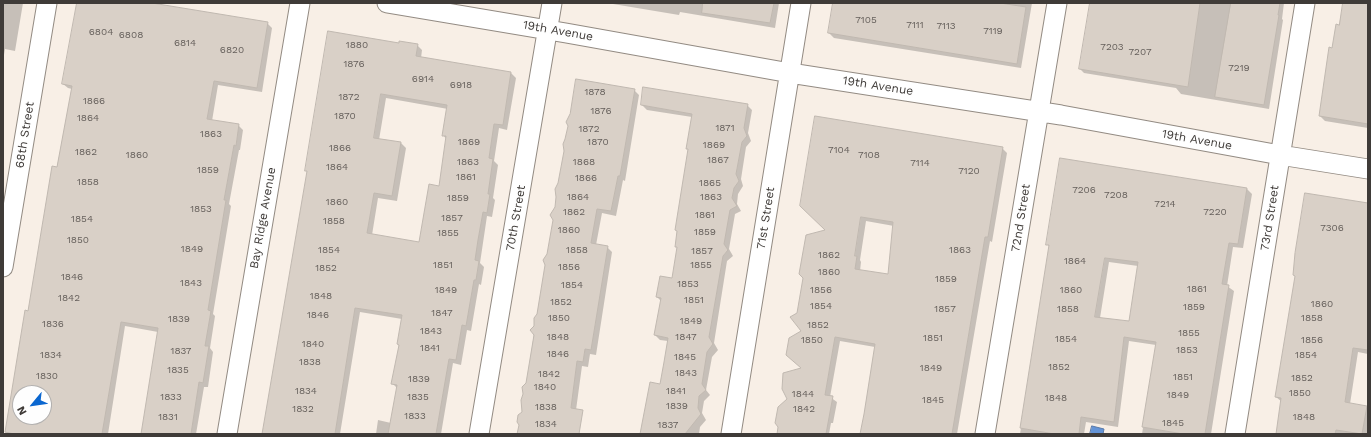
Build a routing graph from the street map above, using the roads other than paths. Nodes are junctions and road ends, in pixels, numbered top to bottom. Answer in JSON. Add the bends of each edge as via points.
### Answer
{"nodes":[{"id":1,"x":47,"y":3,"type":"edge"},
{"id":2,"x":300,"y":3,"type":"edge"},
{"id":3,"x":388,"y":3,"type":"edge"},
{"id":4,"x":552,"y":3,"type":"edge"},
{"id":5,"x":801,"y":3,"type":"edge"},
{"id":6,"x":1057,"y":3,"type":"edge"},
{"id":7,"x":1305,"y":3,"type":"edge"},
{"id":8,"x":548,"y":29,"type":"junction"},
{"id":9,"x":790,"y":73,"type":"junction"},
{"id":10,"x":1039,"y":111,"type":"junction"},
{"id":11,"x":1280,"y":155,"type":"junction"},
{"id":12,"x":1368,"y":169,"type":"edge"},
{"id":13,"x":3,"y":268,"type":"edge"},
{"id":14,"x":227,"y":434,"type":"edge"},
{"id":15,"x":479,"y":434,"type":"edge"},
{"id":16,"x":731,"y":434,"type":"edge"},
{"id":17,"x":985,"y":434,"type":"edge"},
{"id":18,"x":1235,"y":434,"type":"edge"}],
"edges":[{"from":1,"to":13,"type":"street","name":"68th Street"},
{"from":2,"to":14,"type":"street","name":"Bay Ridge Avenue"},
{"from":3,"to":8,"type":"street","name":"19th Avenue"},
{"from":4,"to":8,"type":"street","name":"70th Street"},
{"from":5,"to":9,"type":"street","name":"71st Street"},
{"from":6,"to":10,"type":"street","name":"72nd Street"},
{"from":7,"to":11,"type":"street","name":"73rd Street"},
{"from":8,"to":9,"type":"street","name":"19th Avenue"},
{"from":8,"to":15,"type":"street","name":"70th Street"},
{"from":9,"to":10,"type":"street","name":"19th Avenue"},
{"from":9,"to":16,"type":"street","name":"71st Street"},
{"from":10,"to":11,"type":"street","name":"19th Avenue"},
{"from":10,"to":17,"type":"street","name":"72nd Street"},
{"from":11,"to":12,"type":"street","name":"19th Avenue"},
{"from":11,"to":18,"type":"street","name":"73rd Street"}]}
